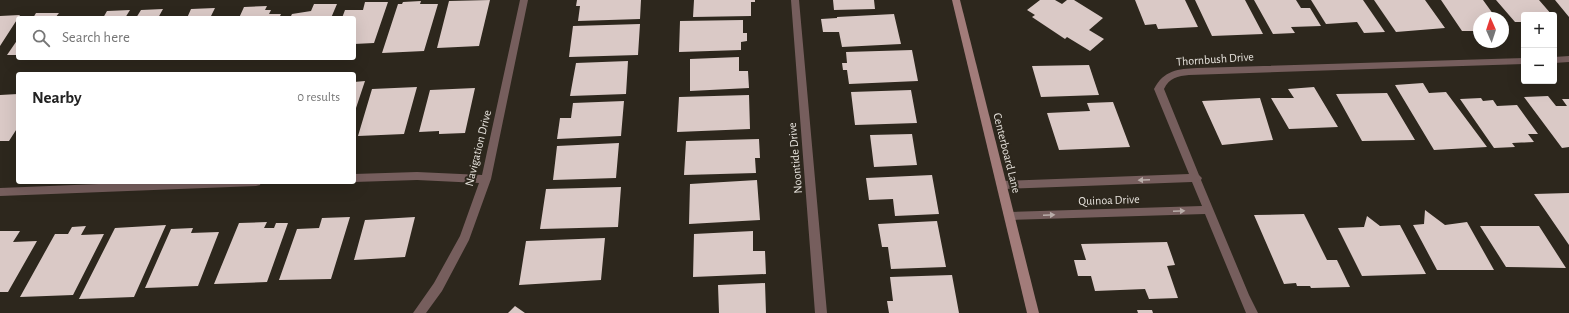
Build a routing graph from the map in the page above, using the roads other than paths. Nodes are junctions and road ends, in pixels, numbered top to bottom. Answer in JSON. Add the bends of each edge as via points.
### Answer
{"nodes":[{"id":1,"x":524,"y":0,"type":"edge"},
{"id":2,"x":795,"y":0,"type":"edge"},
{"id":3,"x":956,"y":0,"type":"edge"},
{"id":4,"x":1569,"y":59,"type":"edge"},
{"id":5,"x":1557,"y":60,"type":"edge"},
{"id":6,"x":1521,"y":61,"type":"edge"},
{"id":7,"x":356,"y":178,"type":"edge"},
{"id":8,"x":1197,"y":178,"type":"junction"},
{"id":9,"x":486,"y":179,"type":"junction"},
{"id":10,"x":205,"y":184,"type":"edge"},
{"id":11,"x":1002,"y":185,"type":"junction"},
{"id":12,"x":0,"y":192,"type":"edge"},
{"id":13,"x":1208,"y":210,"type":"junction"},
{"id":14,"x":1010,"y":216,"type":"junction"},
{"id":15,"x":419,"y":313,"type":"edge"},
{"id":16,"x":821,"y":313,"type":"edge"},
{"id":17,"x":1033,"y":313,"type":"edge"},
{"id":18,"x":1252,"y":313,"type":"edge"}],
"edges":[{"from":1,"to":9,"type":"street","name":"Navigation Drive"},
{"from":2,"to":16,"type":"street","name":"Noontide Drive"},
{"from":3,"to":11,"type":"street","name":"Centerboard Lane"},
{"from":4,"to":5,"type":"street"},
{"from":6,"to":8,"type":"street","name":"Thornbush Drive","via":[[1212,71],[1170,75],[1161,81],[1159,89]]},
{"from":7,"to":9,"type":"street","via":[[417,176]]},
{"from":8,"to":11,"type":"street","name":"Quinoa Drive","one_way":true},
{"from":8,"to":13,"type":"street","name":"Thornbush Drive"},
{"from":9,"to":15,"type":"street","name":"Navigation Drive","via":[[465,236],[438,287]]},
{"from":10,"to":12,"type":"street"},
{"from":11,"to":14,"type":"street","name":"Centerboard Lane"},
{"from":14,"to":13,"type":"street","name":"Quinoa Drive","one_way":true},
{"from":13,"to":18,"type":"street","name":"Thornbush Drive"},
{"from":14,"to":17,"type":"street","name":"Centerboard Lane"}]}
